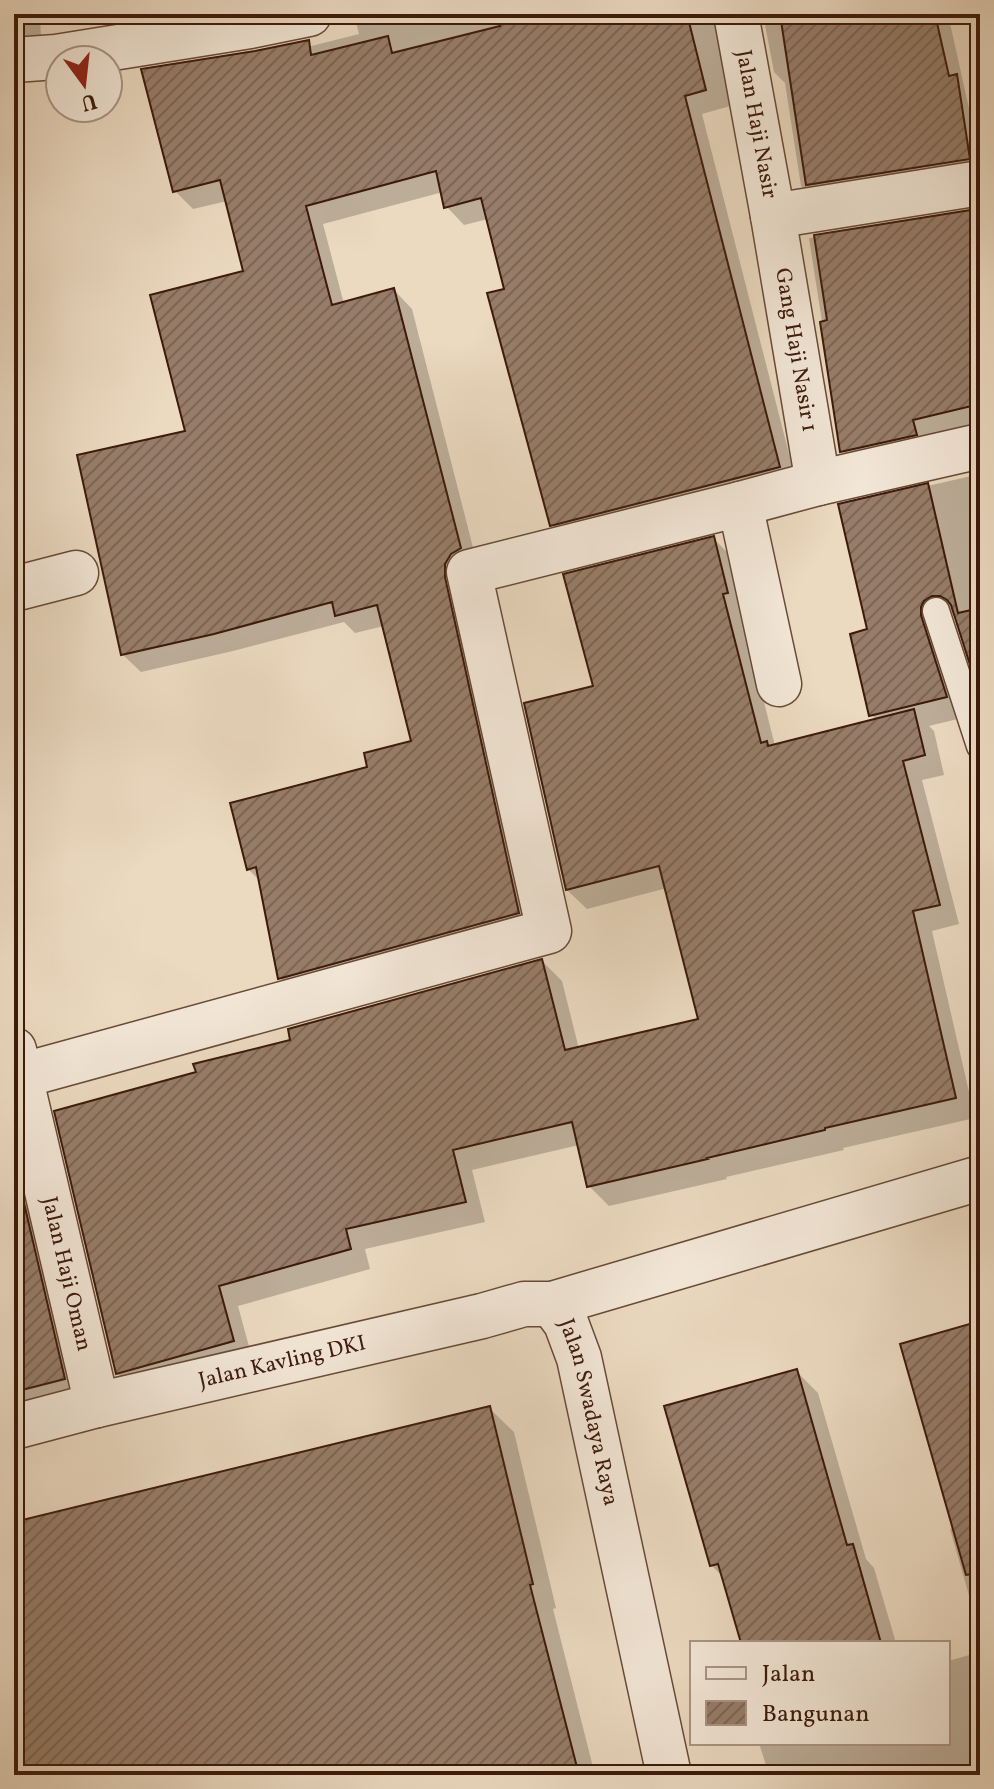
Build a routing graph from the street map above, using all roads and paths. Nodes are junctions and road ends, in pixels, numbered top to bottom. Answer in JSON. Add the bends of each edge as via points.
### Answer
{"nodes":[{"id":1,"x":309,"y":14,"type":"edge"},
{"id":2,"x":736,"y":14,"type":"edge"},
{"id":3,"x":14,"y":60,"type":"edge"},
{"id":4,"x":980,"y":183,"type":"edge"},
{"id":5,"x":773,"y":216,"type":"junction"},
{"id":6,"x":980,"y":446,"type":"edge"},
{"id":7,"x":818,"y":483,"type":"junction"},
{"id":8,"x":740,"y":504,"type":"junction"},
{"id":9,"x":76,"y":573,"type":"dead end"},
{"id":10,"x":14,"y":589,"type":"edge"},
{"id":11,"x":936,"y":611,"type":"dead end"},
{"id":12,"x":779,"y":684,"type":"dead end"},
{"id":13,"x":980,"y":746,"type":"edge"},
{"id":14,"x":17,"y":1063,"type":"edge"},
{"id":15,"x":980,"y":1178,"type":"edge"},
{"id":16,"x":552,"y":1304,"type":"junction"},
{"id":17,"x":97,"y":1405,"type":"junction"},
{"id":18,"x":14,"y":1427,"type":"edge"},
{"id":19,"x":669,"y":1775,"type":"edge"}],
"edges":[{"from":1,"to":3,"type":"street"},
{"from":2,"to":5,"type":"street","name":"Jalan Haji Nasir"},
{"from":4,"to":5,"type":"street","name":"Jalan Haji Nasir"},
{"from":5,"to":7,"type":"street","name":"Gang Haji Nasir 1"},
{"from":6,"to":7,"type":"street"},
{"from":7,"to":8,"type":"street"},
{"from":8,"to":12,"type":"street"},
{"from":8,"to":14,"type":"street","via":[[469,572],[549,931]]},
{"from":9,"to":10,"type":"street"},
{"from":11,"to":13,"type":"lane"},
{"from":14,"to":17,"type":"street","name":"Jalan Haji Oman"},
{"from":15,"to":16,"type":"street","name":"Jalan Swadaya Raya"},
{"from":16,"to":17,"type":"street","name":"Jalan Kavling DKI","via":[[524,1304]]},
{"from":16,"to":19,"type":"street","name":"Jalan Swadaya Raya","via":[[566,1323],[579,1358]]},
{"from":17,"to":18,"type":"street","name":"Jalan Kavling DKI"}]}
